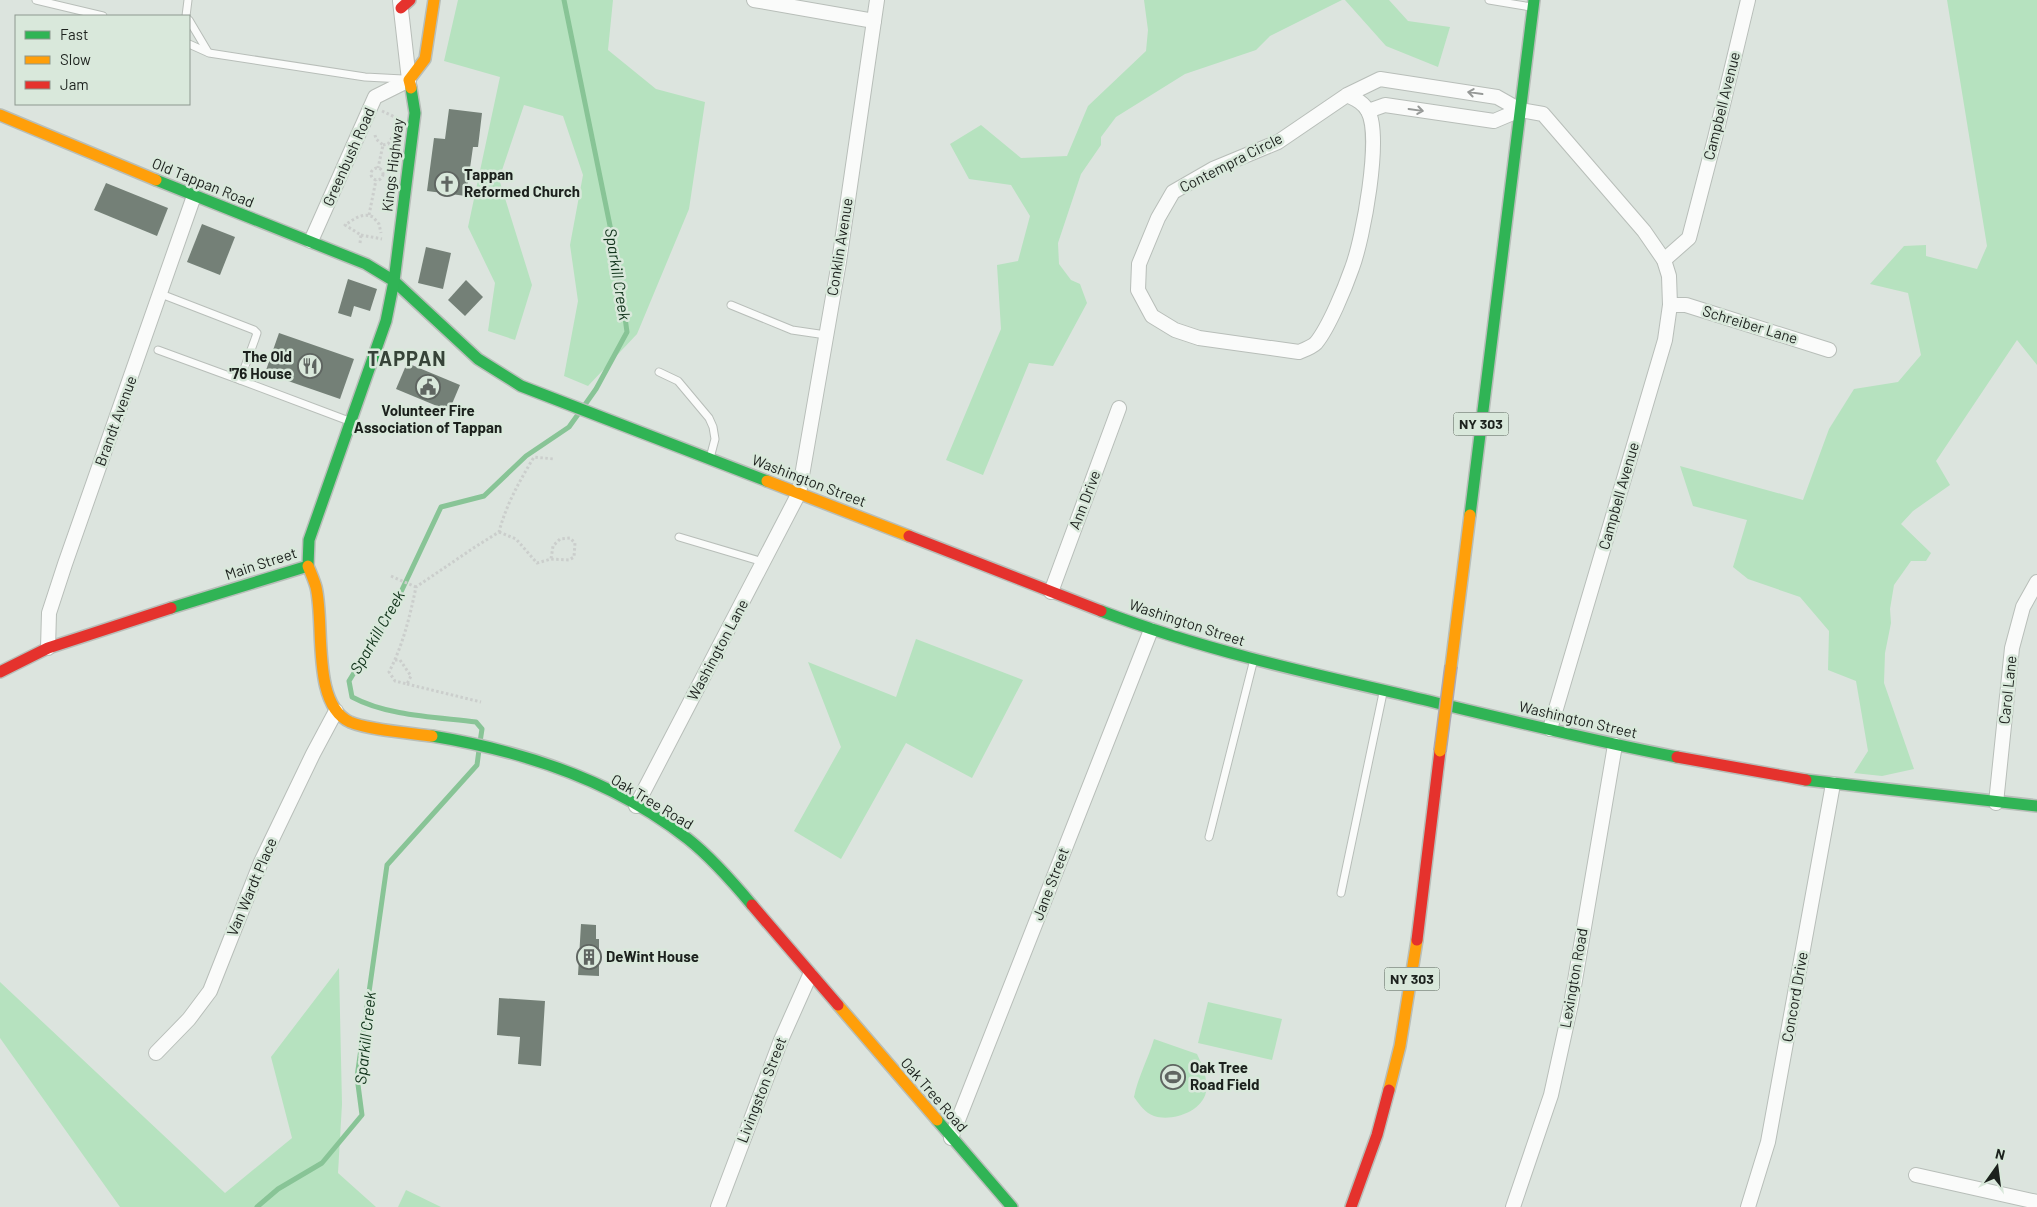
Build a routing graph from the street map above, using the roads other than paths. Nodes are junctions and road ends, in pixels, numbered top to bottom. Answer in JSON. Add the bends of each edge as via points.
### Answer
{"nodes":[{"id":1,"x":36,"y":0,"type":"edge"},
{"id":2,"x":188,"y":0,"type":"edge"},
{"id":3,"x":434,"y":0,"type":"edge"},
{"id":4,"x":754,"y":0,"type":"edge"},
{"id":5,"x":877,"y":0,"type":"edge"},
{"id":6,"x":1489,"y":0,"type":"edge"},
{"id":7,"x":1748,"y":0,"type":"edge"},
{"id":8,"x":404,"y":3,"type":"edge"},
{"id":9,"x":1533,"y":4,"type":"edge"},
{"id":10,"x":99,"y":15,"type":"edge"},
{"id":11,"x":186,"y":15,"type":"edge"},
{"id":12,"x":874,"y":21,"type":"junction"},
{"id":13,"x":190,"y":22,"type":"edge"},
{"id":14,"x":190,"y":44,"type":"edge"},
{"id":15,"x":208,"y":52,"type":"junction"},
{"id":16,"x":409,"y":80,"type":"junction"},
{"id":17,"x":1347,"y":95,"type":"junction"},
{"id":18,"x":1520,"y":110,"type":"junction"},
{"id":19,"x":1368,"y":112,"type":"junction"},
{"id":20,"x":0,"y":115,"type":"edge"},
{"id":21,"x":194,"y":196,"type":"junction"},
{"id":22,"x":311,"y":242,"type":"junction"},
{"id":23,"x":1664,"y":260,"type":"junction"},
{"id":24,"x":394,"y":281,"type":"junction"},
{"id":25,"x":161,"y":294,"type":"junction"},
{"id":26,"x":731,"y":305,"type":"dead end"},
{"id":27,"x":1670,"y":305,"type":"junction"},
{"id":28,"x":826,"y":335,"type":"junction"},
{"id":29,"x":158,"y":350,"type":"dead end"},
{"id":30,"x":1829,"y":350,"type":"dead end"},
{"id":31,"x":659,"y":372,"type":"dead end"},
{"id":32,"x":240,"y":380,"type":"junction"},
{"id":33,"x":1120,"y":408,"type":"dead end"},
{"id":34,"x":351,"y":422,"type":"junction"},
{"id":35,"x":710,"y":458,"type":"junction"},
{"id":36,"x":799,"y":493,"type":"junction"},
{"id":37,"x":679,"y":537,"type":"dead end"},
{"id":38,"x":764,"y":562,"type":"junction"},
{"id":39,"x":308,"y":566,"type":"junction"},
{"id":40,"x":2037,"y":582,"type":"edge"},
{"id":41,"x":1051,"y":592,"type":"junction"},
{"id":42,"x":1151,"y":630,"type":"junction"},
{"id":43,"x":48,"y":648,"type":"junction"},
{"id":44,"x":1254,"y":660,"type":"junction"},
{"id":45,"x":0,"y":672,"type":"edge"},
{"id":46,"x":1384,"y":690,"type":"junction"},
{"id":47,"x":336,"y":712,"type":"junction"},
{"id":48,"x":1550,"y":729,"type":"junction"},
{"id":49,"x":1614,"y":745,"type":"junction"},
{"id":50,"x":1832,"y":784,"type":"junction"},
{"id":51,"x":1996,"y":802,"type":"junction"},
{"id":52,"x":636,"y":806,"type":"junction"},
{"id":53,"x":2037,"y":806,"type":"edge"},
{"id":54,"x":1209,"y":837,"type":"dead end"},
{"id":55,"x":1341,"y":893,"type":"dead end"},
{"id":56,"x":810,"y":975,"type":"junction"},
{"id":57,"x":156,"y":1053,"type":"dead end"},
{"id":58,"x":951,"y":1138,"type":"junction"},
{"id":59,"x":1916,"y":1175,"type":"dead end"},
{"id":60,"x":2037,"y":1202,"type":"edge"},
{"id":61,"x":718,"y":1207,"type":"edge"},
{"id":62,"x":1012,"y":1207,"type":"edge"},
{"id":63,"x":1351,"y":1207,"type":"edge"},
{"id":64,"x":1513,"y":1207,"type":"edge"},
{"id":65,"x":1748,"y":1207,"type":"edge"}],
"edges":[{"from":1,"to":10,"type":"lane"},
{"from":2,"to":11,"type":"lane"},
{"from":3,"to":16,"type":"main road","via":[[424,60]]},
{"from":4,"to":12,"type":"street"},
{"from":5,"to":12,"type":"street","name":"Conklin Avenue"},
{"from":6,"to":9,"type":"lane"},
{"from":7,"to":23,"type":"street","name":"Campbell Avenue","via":[[1688,238]]},
{"from":8,"to":16,"type":"street"},
{"from":9,"to":18,"type":"main road","number":"NY 303"},
{"from":12,"to":28,"type":"street","name":"Conklin Avenue"},
{"from":13,"to":15,"type":"lane"},
{"from":14,"to":15,"type":"lane"},
{"from":15,"to":16,"type":"lane","via":[[365,77]]},
{"from":16,"to":22,"type":"street","name":"Greenbush Road","via":[[375,97]]},
{"from":16,"to":24,"type":"main road","name":"Kings Highway","via":[[415,113]]},
{"from":18,"to":17,"type":"street","name":"Contempra Circle","one_way":true,"via":[[1497,97],[1380,79]]},
{"from":17,"to":19,"type":"street","via":[[1360,101]]},
{"from":17,"to":19,"type":"street","name":"Contempra Circle","via":[[1278,142],[1213,169],[1173,192],[1139,264],[1138,290],[1152,316],[1175,330],[1199,338],[1299,352],[1314,345],[1325,329],[1352,267],[1365,214],[1374,146]]},
{"from":19,"to":18,"type":"street","one_way":true,"via":[[1385,105],[1494,122]]},
{"from":18,"to":23,"type":"street","name":"Campbell Avenue","via":[[1543,114],[1644,231]]},
{"from":18,"to":63,"type":"main road","number":"NY 303","bridge":true,"via":[[1415,959],[1400,1046],[1377,1135]]},
{"from":20,"to":21,"type":"main road","name":"Old Tappan Road"},
{"from":21,"to":22,"type":"main road","name":"Old Tappan Road"},
{"from":21,"to":25,"type":"street","name":"Brandt Avenue"},
{"from":22,"to":24,"type":"main road","name":"Old Tappan Road","via":[[366,264]]},
{"from":23,"to":27,"type":"street","name":"Campbell Avenue","via":[[1669,276]]},
{"from":24,"to":34,"type":"main road","name":"Main Street","via":[[386,321]]},
{"from":24,"to":35,"type":"main road","name":"Washington Street","via":[[478,359],[521,386]]},
{"from":25,"to":32,"type":"lane","via":[[254,330],[255,339]]},
{"from":25,"to":43,"type":"street","name":"Brandt Avenue","via":[[49,613]]},
{"from":26,"to":28,"type":"lane","via":[[792,330]]},
{"from":27,"to":30,"type":"street","name":"Schreiber Lane","via":[[1686,305]]},
{"from":27,"to":48,"type":"street","name":"Campbell Avenue","via":[[1664,340]]},
{"from":28,"to":36,"type":"street","name":"Conklin Avenue"},
{"from":29,"to":32,"type":"lane"},
{"from":31,"to":35,"type":"lane","via":[[678,380],[709,418],[715,439]]},
{"from":32,"to":34,"type":"lane"},
{"from":33,"to":41,"type":"street","name":"Ann Drive"},
{"from":34,"to":39,"type":"main road","name":"Main Street","via":[[308,540]]},
{"from":35,"to":36,"type":"main road","name":"Washington Street"},
{"from":36,"to":38,"type":"street","name":"Washington Lane"},
{"from":36,"to":41,"type":"main road","name":"Washington Street"},
{"from":37,"to":38,"type":"lane"},
{"from":38,"to":52,"type":"street","name":"Washington Lane"},
{"from":39,"to":43,"type":"main road","name":"Main Street"},
{"from":39,"to":47,"type":"main road","via":[[316,587],[325,690]]},
{"from":40,"to":51,"type":"street","name":"Carol Lane","via":[[2023,606],[2012,648]]},
{"from":41,"to":42,"type":"main road","name":"Washington Street"},
{"from":42,"to":44,"type":"main road","name":"Washington Street"},
{"from":42,"to":58,"type":"street","name":"Jane Street"},
{"from":43,"to":45,"type":"main road","name":"Main Street"},
{"from":44,"to":46,"type":"main road","name":"Washington Street"},
{"from":44,"to":54,"type":"lane"},
{"from":46,"to":48,"type":"main road","name":"Washington Street"},
{"from":46,"to":55,"type":"lane"},
{"from":47,"to":52,"type":"main road","name":"Oak Tree Road","via":[[353,723],[499,749],[571,774]]},
{"from":47,"to":57,"type":"street","name":"Van Wardt Place","via":[[261,862],[210,991],[189,1019]]},
{"from":48,"to":49,"type":"main road","name":"Washington Street"},
{"from":49,"to":50,"type":"main road","name":"Washington Street"},
{"from":49,"to":64,"type":"street","name":"Lexington Road","via":[[1571,1004],[1552,1095]]},
{"from":50,"to":51,"type":"main road","name":"Washington Street"},
{"from":50,"to":65,"type":"street","name":"Concord Drive","via":[[1770,1133]]},
{"from":51,"to":53,"type":"main road","name":"Washington Street"},
{"from":52,"to":56,"type":"main road","name":"Oak Tree Road","via":[[672,828],[708,857]]},
{"from":56,"to":58,"type":"main road","name":"Oak Tree Road"},
{"from":56,"to":61,"type":"street","name":"Livingston Street","via":[[781,1040]]},
{"from":58,"to":62,"type":"main road","name":"Oak Tree Road"},
{"from":59,"to":60,"type":"street"}]}
